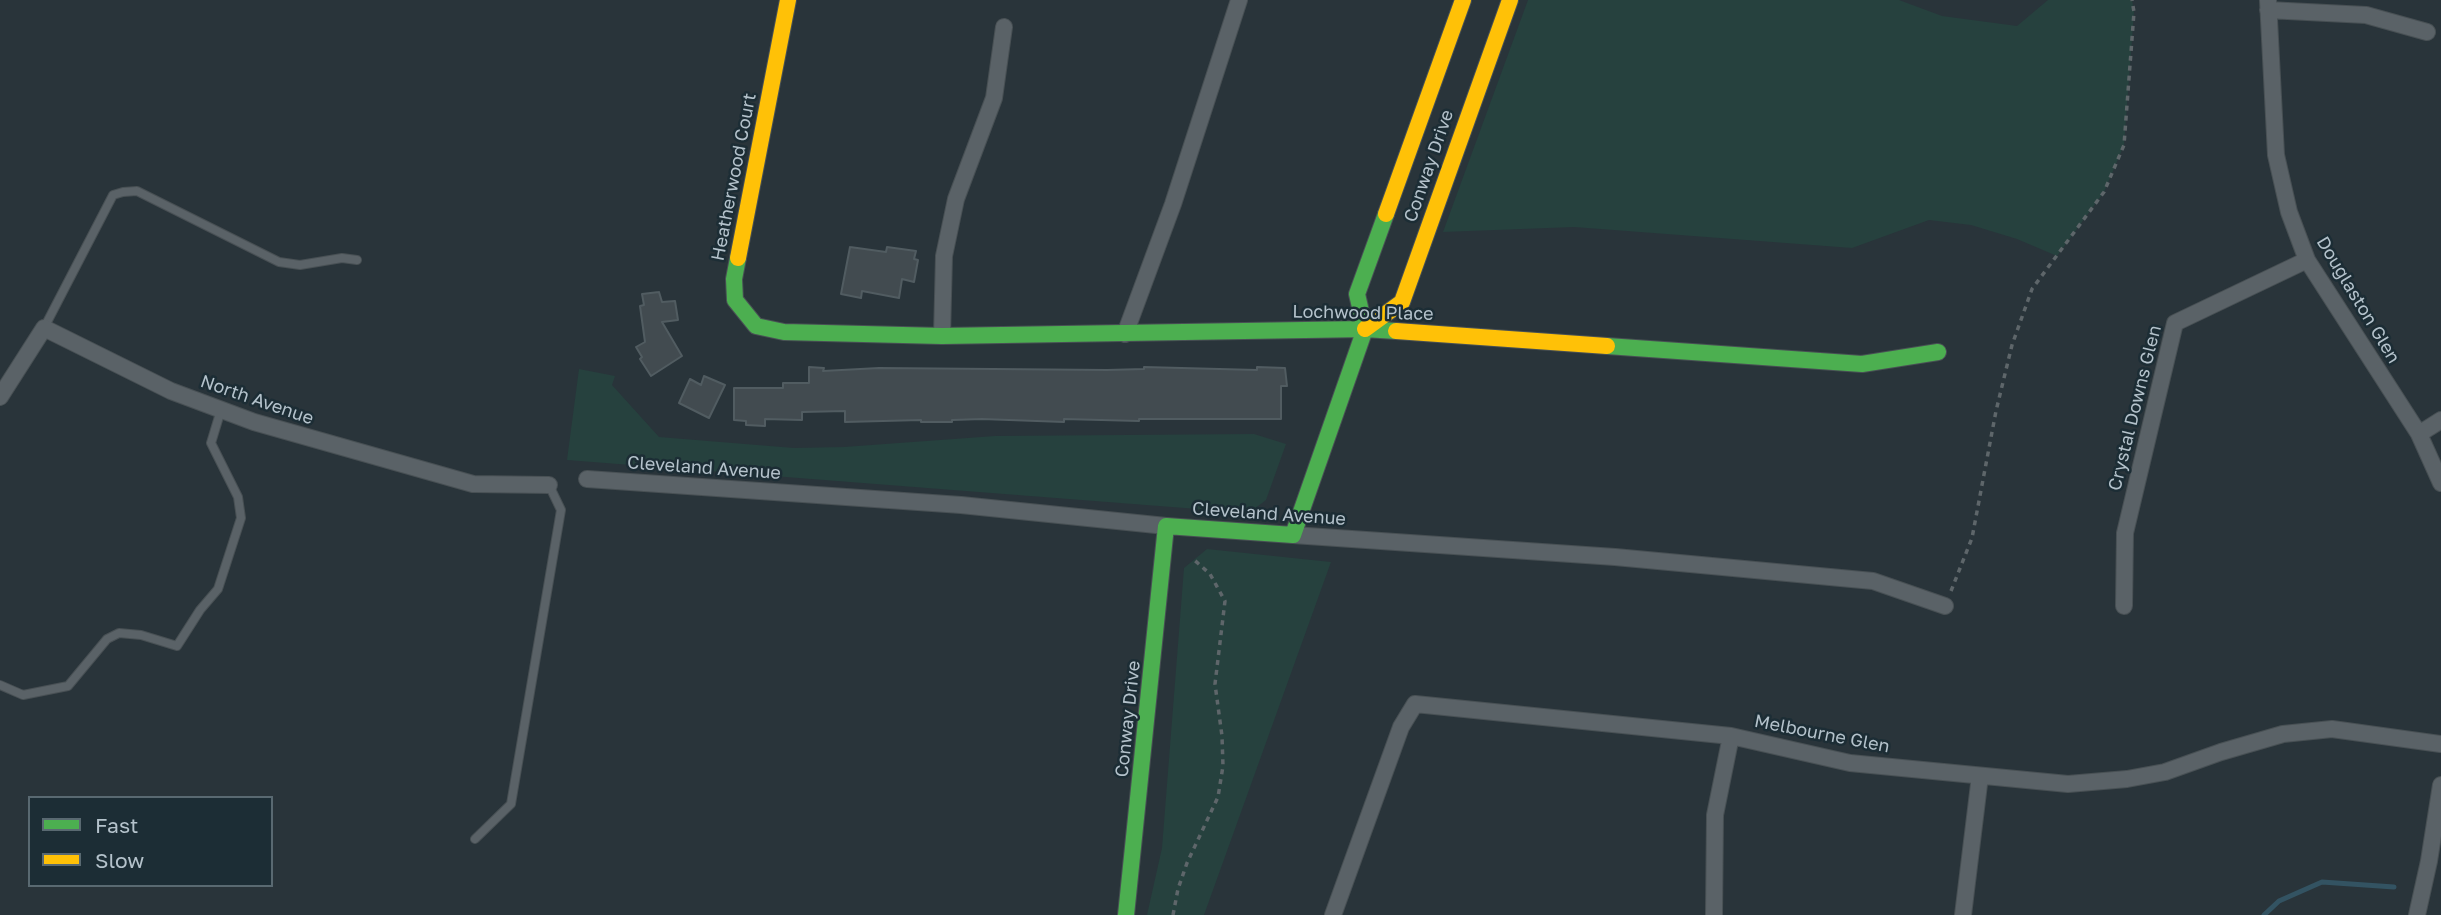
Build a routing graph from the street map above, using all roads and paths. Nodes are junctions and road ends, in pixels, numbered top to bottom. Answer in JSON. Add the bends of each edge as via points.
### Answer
{"nodes":[{"id":1,"x":788,"y":0,"type":"edge"},
{"id":2,"x":1239,"y":0,"type":"edge"},
{"id":3,"x":1463,"y":0,"type":"edge"},
{"id":4,"x":1510,"y":0,"type":"edge"},
{"id":5,"x":2132,"y":0,"type":"edge"},
{"id":6,"x":2268,"y":5,"type":"edge"},
{"id":7,"x":1004,"y":27,"type":"dead end"},
{"id":8,"x":2427,"y":32,"type":"dead end"},
{"id":9,"x":357,"y":260,"type":"dead end"},
{"id":10,"x":2307,"y":260,"type":"junction"},
{"id":11,"x":44,"y":328,"type":"junction"},
{"id":12,"x":1365,"y":329,"type":"junction"},
{"id":13,"x":784,"y":332,"type":"joint"},
{"id":14,"x":1125,"y":334,"type":"junction"},
{"id":15,"x":942,"y":335,"type":"junction"},
{"id":16,"x":1938,"y":352,"type":"dead end"},
{"id":17,"x":0,"y":397,"type":"edge"},
{"id":18,"x":221,"y":410,"type":"junction"},
{"id":19,"x":2441,"y":420,"type":"edge"},
{"id":20,"x":2419,"y":433,"type":"junction"},
{"id":21,"x":587,"y":479,"type":"dead end"},
{"id":22,"x":2441,"y":482,"type":"edge"},
{"id":23,"x":549,"y":485,"type":"joint"},
{"id":24,"x":1166,"y":526,"type":"junction"},
{"id":25,"x":1293,"y":535,"type":"junction"},
{"id":26,"x":1192,"y":558,"type":"dead end"},
{"id":27,"x":1945,"y":606,"type":"joint"},
{"id":28,"x":2124,"y":606,"type":"dead end"},
{"id":29,"x":0,"y":685,"type":"edge"},
{"id":30,"x":1731,"y":736,"type":"junction"},
{"id":31,"x":2441,"y":744,"type":"edge"},
{"id":32,"x":1980,"y":776,"type":"junction"},
{"id":33,"x":2441,"y":785,"type":"edge"},
{"id":34,"x":475,"y":839,"type":"dead end"},
{"id":35,"x":1126,"y":915,"type":"edge"},
{"id":36,"x":1173,"y":915,"type":"edge"},
{"id":37,"x":1333,"y":915,"type":"edge"},
{"id":38,"x":1714,"y":915,"type":"edge"},
{"id":39,"x":1963,"y":915,"type":"edge"},
{"id":40,"x":2417,"y":915,"type":"edge"}],
"edges":[{"from":1,"to":13,"type":"street","name":"Heatherwood Court","via":[[734,279],[735,300],[756,326]]},
{"from":2,"to":14,"type":"street"},
{"from":3,"to":12,"type":"street","name":"Conway Drive","via":[[1357,294]]},
{"from":4,"to":12,"type":"street","name":"Conway Drive","via":[[1402,302]]},
{"from":5,"to":27,"type":"path","via":[[2124,145],[2104,192],[2032,289],[1999,398],[1972,538]]},
{"from":6,"to":8,"type":"street","via":[[2366,15]]},
{"from":6,"to":10,"type":"street","name":"Douglaston Glen","via":[[2276,155],[2289,212]]},
{"from":7,"to":15,"type":"street","via":[[994,98],[956,199],[944,256]]},
{"from":9,"to":11,"type":"lane","via":[[300,265],[279,262],[137,191],[123,192],[113,195]]},
{"from":10,"to":20,"type":"street","name":"Douglaston Glen"},
{"from":10,"to":28,"type":"street","name":"Crystal Downs Glen","via":[[2175,323],[2124,533]]},
{"from":11,"to":17,"type":"street"},
{"from":11,"to":18,"type":"street","name":"North Avenue","via":[[171,391]]},
{"from":12,"to":14,"type":"street","name":"Lochwood Place"},
{"from":12,"to":16,"type":"street","name":"Lochwood Place","via":[[1862,364]]},
{"from":12,"to":25,"type":"street"},
{"from":13,"to":15,"type":"street","name":"Lochwood Place"},
{"from":14,"to":15,"type":"street","name":"Lochwood Place"},
{"from":18,"to":23,"type":"street","name":"North Avenue","via":[[473,484]]},
{"from":18,"to":29,"type":"lane","via":[[211,443],[238,497],[241,518],[218,589],[177,646],[119,632],[107,639],[68,687],[23,695]]},
{"from":19,"to":20,"type":"street"},
{"from":20,"to":22,"type":"street","name":"Douglaston Glen"},
{"from":21,"to":24,"type":"street","name":"Cleveland Avenue","via":[[961,505]]},
{"from":23,"to":34,"type":"lane","via":[[561,510],[511,804]]},
{"from":24,"to":25,"type":"street","name":"Cleveland Avenue"},
{"from":24,"to":35,"type":"street","name":"Conway Drive"},
{"from":25,"to":27,"type":"street","name":"Cleveland Avenue","via":[[1654,560],[1873,581]]},
{"from":26,"to":36,"type":"path","via":[[1210,574],[1225,600],[1215,684],[1223,766],[1218,797],[1187,863]]},
{"from":30,"to":32,"type":"street","name":"Melbourne Glen","via":[[1850,763]]},
{"from":30,"to":37,"type":"street","name":"Melbourne Glen","via":[[1415,704],[1401,727]]},
{"from":30,"to":38,"type":"street","via":[[1715,815]]},
{"from":31,"to":32,"type":"street","name":"Melbourne Glen","via":[[2332,729],[2283,734],[2165,772],[2127,779],[2068,784]]},
{"from":32,"to":39,"type":"street"},
{"from":33,"to":40,"type":"street"}]}
